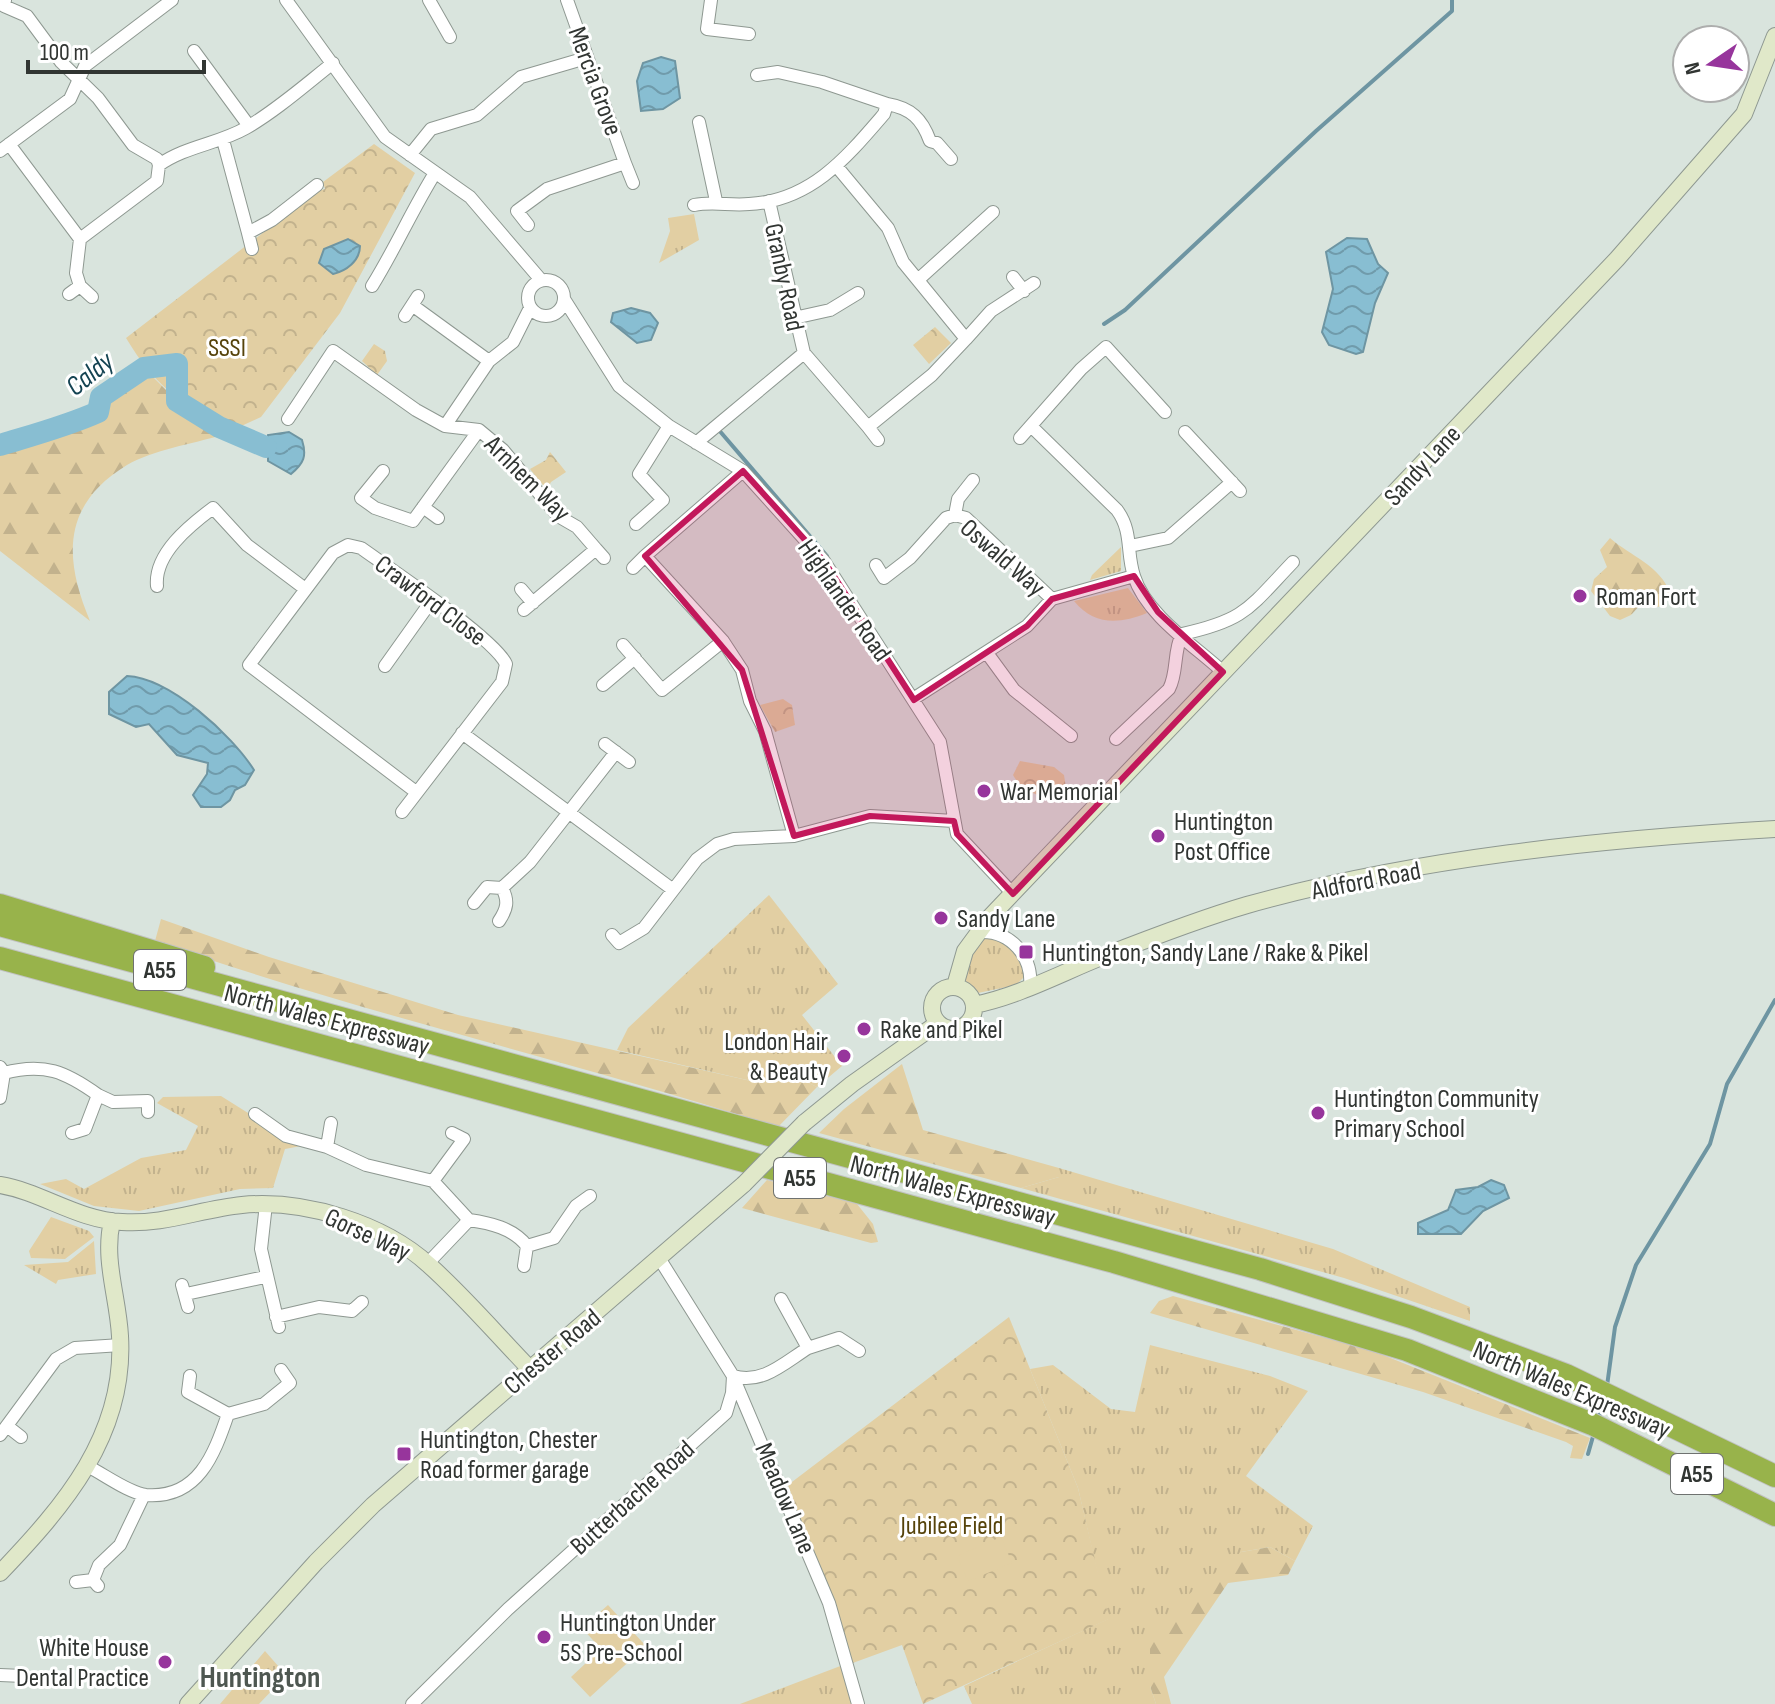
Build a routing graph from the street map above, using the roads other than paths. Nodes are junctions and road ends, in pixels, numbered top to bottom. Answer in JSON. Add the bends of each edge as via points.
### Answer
{"nodes":[{"id":1,"x":5,"y":0,"type":"edge"},
{"id":2,"x":172,"y":0,"type":"edge"},
{"id":3,"x":287,"y":0,"type":"edge"},
{"id":4,"x":429,"y":0,"type":"edge"},
{"id":5,"x":567,"y":0,"type":"edge"},
{"id":6,"x":711,"y":0,"type":"edge"},
{"id":7,"x":454,"y":12,"type":"dead end"},
{"id":8,"x":441,"y":20,"type":"junction"},
{"id":9,"x":749,"y":34,"type":"dead end"},
{"id":10,"x":1775,"y":36,"type":"edge"},
{"id":11,"x":450,"y":37,"type":"dead end"},
{"id":12,"x":194,"y":51,"type":"dead end"},
{"id":13,"x":586,"y":58,"type":"junction"},
{"id":14,"x":333,"y":63,"type":"junction"},
{"id":15,"x":757,"y":75,"type":"dead end"},
{"id":16,"x":79,"y":82,"type":"junction"},
{"id":17,"x":887,"y":104,"type":"junction"},
{"id":18,"x":699,"y":122,"type":"dead end"},
{"id":19,"x":249,"y":126,"type":"junction"},
{"id":20,"x":702,"y":137,"type":"junction"},
{"id":21,"x":223,"y":140,"type":"junction"},
{"id":22,"x":688,"y":141,"type":"dead end"},
{"id":23,"x":5,"y":148,"type":"edge"},
{"id":24,"x":410,"y":155,"type":"junction"},
{"id":25,"x":951,"y":159,"type":"dead end"},
{"id":26,"x":625,"y":163,"type":"junction"},
{"id":27,"x":159,"y":165,"type":"junction"},
{"id":28,"x":838,"y":168,"type":"junction"},
{"id":29,"x":435,"y":173,"type":"junction"},
{"id":30,"x":633,"y":183,"type":"dead end"},
{"id":31,"x":317,"y":185,"type":"dead end"},
{"id":32,"x":507,"y":199,"type":"dead end"},
{"id":33,"x":716,"y":201,"type":"junction"},
{"id":34,"x":769,"y":201,"type":"junction"},
{"id":35,"x":694,"y":205,"type":"dead end"},
{"id":36,"x":517,"y":211,"type":"junction"},
{"id":37,"x":993,"y":212,"type":"dead end"},
{"id":38,"x":528,"y":225,"type":"dead end"},
{"id":39,"x":248,"y":233,"type":"junction"},
{"id":40,"x":80,"y":239,"type":"junction"},
{"id":41,"x":252,"y":249,"type":"dead end"},
{"id":42,"x":1013,"y":277,"type":"dead end"},
{"id":43,"x":920,"y":278,"type":"junction"},
{"id":44,"x":536,"y":283,"type":"junction"},
{"id":45,"x":80,"y":286,"type":"junction"},
{"id":46,"x":372,"y":286,"type":"dead end"},
{"id":47,"x":69,"y":294,"type":"dead end"},
{"id":48,"x":850,"y":295,"type":"dead end"},
{"id":49,"x":92,"y":297,"type":"dead end"},
{"id":50,"x":562,"y":304,"type":"junction"},
{"id":51,"x":412,"y":306,"type":"dead end"},
{"id":52,"x":530,"y":312,"type":"junction"},
{"id":53,"x":794,"y":318,"type":"junction"},
{"id":54,"x":966,"y":339,"type":"junction"},
{"id":55,"x":804,"y":353,"type":"junction"},
{"id":56,"x":489,"y":361,"type":"junction"},
{"id":57,"x":1165,"y":412,"type":"dead end"},
{"id":58,"x":288,"y":419,"type":"dead end"},
{"id":59,"x":445,"y":426,"type":"junction"},
{"id":60,"x":669,"y":426,"type":"junction"},
{"id":61,"x":868,"y":427,"type":"junction"},
{"id":62,"x":1032,"y":427,"type":"junction"},
{"id":63,"x":479,"y":430,"type":"junction"},
{"id":64,"x":1185,"y":432,"type":"dead end"},
{"id":65,"x":1020,"y":438,"type":"dead end"},
{"id":66,"x":878,"y":440,"type":"dead end"},
{"id":67,"x":696,"y":443,"type":"junction"},
{"id":68,"x":383,"y":471,"type":"dead end"},
{"id":69,"x":743,"y":471,"type":"junction"},
{"id":70,"x":973,"y":480,"type":"dead end"},
{"id":71,"x":423,"y":507,"type":"junction"},
{"id":72,"x":955,"y":515,"type":"junction"},
{"id":73,"x":438,"y":518,"type":"dead end"},
{"id":74,"x":636,"y":524,"type":"dead end"},
{"id":75,"x":1130,"y":546,"type":"junction"},
{"id":76,"x":645,"y":556,"type":"junction"},
{"id":77,"x":1293,"y":562,"type":"dead end"},
{"id":78,"x":876,"y":565,"type":"dead end"},
{"id":79,"x":633,"y":568,"type":"dead end"},
{"id":80,"x":141,"y":570,"type":"dead end"},
{"id":81,"x":156,"y":572,"type":"junction"},
{"id":82,"x":1134,"y":576,"type":"junction"},
{"id":83,"x":157,"y":586,"type":"dead end"},
{"id":84,"x":304,"y":588,"type":"junction"},
{"id":85,"x":521,"y":589,"type":"dead end"},
{"id":86,"x":1052,"y":599,"type":"junction"},
{"id":87,"x":432,"y":600,"type":"junction"},
{"id":88,"x":1182,"y":634,"type":"junction"},
{"id":89,"x":723,"y":641,"type":"junction"},
{"id":90,"x":623,"y":645,"type":"dead end"},
{"id":91,"x":987,"y":653,"type":"junction"},
{"id":92,"x":635,"y":658,"type":"junction"},
{"id":93,"x":249,"y":665,"type":"junction"},
{"id":94,"x":385,"y":666,"type":"dead end"},
{"id":95,"x":236,"y":672,"type":"dead end"},
{"id":96,"x":1223,"y":672,"type":"junction"},
{"id":97,"x":603,"y":685,"type":"dead end"},
{"id":98,"x":662,"y":690,"type":"junction"},
{"id":99,"x":913,"y":699,"type":"junction"},
{"id":100,"x":671,"y":703,"type":"dead end"},
{"id":101,"x":462,"y":733,"type":"junction"},
{"id":102,"x":1071,"y":736,"type":"dead end"},
{"id":103,"x":1116,"y":739,"type":"dead end"},
{"id":104,"x":605,"y":744,"type":"dead end"},
{"id":105,"x":616,"y":752,"type":"junction"},
{"id":106,"x":629,"y":762,"type":"dead end"},
{"id":107,"x":416,"y":792,"type":"junction"},
{"id":108,"x":402,"y":812,"type":"dead end"},
{"id":109,"x":570,"y":812,"type":"junction"},
{"id":110,"x":954,"y":821,"type":"junction"},
{"id":111,"x":1775,"y":829,"type":"edge"},
{"id":112,"x":794,"y":836,"type":"junction"},
{"id":113,"x":502,"y":888,"type":"junction"},
{"id":114,"x":672,"y":889,"type":"junction"},
{"id":115,"x":1013,"y":894,"type":"junction"},
{"id":116,"x":474,"y":903,"type":"dead end"},
{"id":117,"x":0,"y":905,"type":"edge"},
{"id":118,"x":499,"y":921,"type":"dead end"},
{"id":119,"x":0,"y":925,"type":"edge"},
{"id":120,"x":979,"y":932,"type":"junction"},
{"id":121,"x":619,"y":957,"type":"dead end"},
{"id":122,"x":0,"y":958,"type":"edge"},
{"id":123,"x":955,"y":986,"type":"junction"},
{"id":124,"x":1030,"y":987,"type":"junction"},
{"id":125,"x":974,"y":1005,"type":"junction"},
{"id":126,"x":321,"y":1009,"type":"junction"},
{"id":127,"x":938,"y":1023,"type":"junction"},
{"id":128,"x":2,"y":1070,"type":"edge"},
{"id":129,"x":160,"y":1094,"type":"dead end"},
{"id":130,"x":98,"y":1095,"type":"junction"},
{"id":131,"x":0,"y":1098,"type":"edge"},
{"id":132,"x":255,"y":1114,"type":"dead end"},
{"id":133,"x":331,"y":1123,"type":"dead end"},
{"id":134,"x":72,"y":1133,"type":"dead end"},
{"id":135,"x":452,"y":1133,"type":"dead end"},
{"id":136,"x":327,"y":1147,"type":"junction"},
{"id":137,"x":433,"y":1181,"type":"junction"},
{"id":138,"x":0,"y":1185,"type":"edge"},
{"id":139,"x":590,"y":1196,"type":"dead end"},
{"id":140,"x":266,"y":1204,"type":"junction"},
{"id":141,"x":469,"y":1220,"type":"junction"},
{"id":142,"x":112,"y":1221,"type":"junction"},
{"id":143,"x":527,"y":1246,"type":"junction"},
{"id":144,"x":659,"y":1258,"type":"junction"},
{"id":145,"x":428,"y":1263,"type":"junction"},
{"id":146,"x":524,"y":1266,"type":"dead end"},
{"id":147,"x":265,"y":1277,"type":"junction"},
{"id":148,"x":185,"y":1296,"type":"dead end"},
{"id":149,"x":781,"y":1299,"type":"dead end"},
{"id":150,"x":352,"y":1326,"type":"dead end"},
{"id":151,"x":121,"y":1345,"type":"junction"},
{"id":152,"x":808,"y":1348,"type":"junction"},
{"id":153,"x":859,"y":1351,"type":"dead end"},
{"id":154,"x":281,"y":1370,"type":"dead end"},
{"id":155,"x":531,"y":1370,"type":"junction"},
{"id":156,"x":190,"y":1376,"type":"dead end"},
{"id":157,"x":733,"y":1376,"type":"junction"},
{"id":158,"x":228,"y":1414,"type":"junction"},
{"id":159,"x":3,"y":1430,"type":"edge"},
{"id":160,"x":21,"y":1437,"type":"dead end"},
{"id":161,"x":89,"y":1467,"type":"junction"},
{"id":162,"x":1775,"y":1476,"type":"edge"},
{"id":163,"x":144,"y":1495,"type":"junction"},
{"id":164,"x":1775,"y":1515,"type":"edge"},
{"id":165,"x":0,"y":1573,"type":"edge"},
{"id":166,"x":76,"y":1582,"type":"dead end"},
{"id":167,"x":0,"y":1675,"type":"edge"},
{"id":168,"x":23,"y":1676,"type":"dead end"},
{"id":169,"x":188,"y":1704,"type":"edge"},
{"id":170,"x":412,"y":1704,"type":"edge"},
{"id":171,"x":858,"y":1704,"type":"edge"}],
"edges":[{"from":1,"to":16,"type":"street","via":[[4,6],[27,16]]},
{"from":2,"to":16,"type":"street","via":[[85,66]]},
{"from":3,"to":14,"type":"street"},
{"from":4,"to":8,"type":"street"},
{"from":5,"to":13,"type":"street","name":"Mercia Grove"},
{"from":6,"to":9,"type":"street","via":[[701,28]]},
{"from":7,"to":8,"type":"street"},
{"from":8,"to":11,"type":"street"},
{"from":10,"to":96,"type":"street","name":"Sandy Lane","via":[[1744,114],[1617,259]]},
{"from":12,"to":19,"type":"street"},
{"from":13,"to":24,"type":"street","via":[[521,77],[477,115],[431,129]]},
{"from":13,"to":26,"type":"street","name":"Mercia Grove"},
{"from":14,"to":19,"type":"street"},
{"from":14,"to":24,"type":"street","via":[[385,137]]},
{"from":15,"to":17,"type":"street","via":[[778,72]]},
{"from":16,"to":23,"type":"street","via":[[70,99]]},
{"from":16,"to":27,"type":"street","via":[[98,98],[133,145]]},
{"from":17,"to":25,"type":"street","via":[[910,111],[930,141]]},
{"from":17,"to":28,"type":"street","name":"Granby Road"},
{"from":18,"to":20,"type":"street"},
{"from":19,"to":21,"type":"street"},
{"from":20,"to":22,"type":"street"},
{"from":20,"to":33,"type":"street"},
{"from":21,"to":27,"type":"street","via":[[178,152]]},
{"from":21,"to":39,"type":"street"},
{"from":23,"to":40,"type":"street"},
{"from":24,"to":29,"type":"street"},
{"from":26,"to":30,"type":"street","name":"Mercia Grove"},
{"from":26,"to":36,"type":"street","name":"Mercia Grove","via":[[547,189]]},
{"from":27,"to":40,"type":"street","via":[[157,181]]},
{"from":28,"to":34,"type":"street","name":"Granby Road","via":[[808,187]]},
{"from":28,"to":43,"type":"street","via":[[888,228],[903,262]]},
{"from":29,"to":44,"type":"street","via":[[470,197]]},
{"from":29,"to":46,"type":"street"},
{"from":31,"to":39,"type":"street"},
{"from":32,"to":36,"type":"street"},
{"from":33,"to":34,"type":"street","name":"Granby Road"},
{"from":33,"to":35,"type":"street","name":"Granby Road"},
{"from":34,"to":53,"type":"street","name":"Granby Road"},
{"from":36,"to":38,"type":"street"},
{"from":37,"to":43,"type":"street"},
{"from":39,"to":41,"type":"street"},
{"from":40,"to":45,"type":"street"},
{"from":42,"to":54,"type":"street","via":[[1029,287],[991,311]]},
{"from":43,"to":54,"type":"street"},
{"from":44,"to":50,"type":"street","via":[[557,283]]},
{"from":44,"to":52,"type":"street","via":[[528,298]]},
{"from":45,"to":47,"type":"street"},
{"from":45,"to":49,"type":"street"},
{"from":48,"to":53,"type":"street","via":[[830,310]]},
{"from":50,"to":52,"type":"street","via":[[546,316]]},
{"from":50,"to":60,"type":"street","name":"Highlander Road","via":[[619,386]]},
{"from":51,"to":56,"type":"street"},
{"from":52,"to":56,"type":"street","via":[[513,342]]},
{"from":53,"to":55,"type":"street","name":"Granby Road"},
{"from":54,"to":61,"type":"street","via":[[932,375]]},
{"from":55,"to":61,"type":"street"},
{"from":55,"to":67,"type":"street"},
{"from":56,"to":59,"type":"street"},
{"from":57,"to":62,"type":"street","via":[[1102,342]]},
{"from":58,"to":59,"type":"street","via":[[333,351],[353,357],[416,410]]},
{"from":59,"to":63,"type":"street","name":"Arnhem Way"},
{"from":60,"to":67,"type":"street","name":"Highlander Road"},
{"from":60,"to":74,"type":"street","via":[[639,474],[663,500]]},
{"from":61,"to":66,"type":"street"},
{"from":62,"to":65,"type":"street"},
{"from":62,"to":75,"type":"street","via":[[1117,510],[1127,524]]},
{"from":63,"to":71,"type":"street"},
{"from":63,"to":85,"type":"street","name":"Arnhem Way","via":[[600,554],[528,606]]},
{"from":64,"to":75,"type":"street","via":[[1236,486],[1168,538]]},
{"from":67,"to":69,"type":"street","name":"Highlander Road"},
{"from":68,"to":71,"type":"street","via":[[361,498],[413,521]]},
{"from":69,"to":76,"type":"street"},
{"from":69,"to":99,"type":"street","name":"Highlander Road","via":[[824,561]]},
{"from":70,"to":72,"type":"street","name":"Oswald Way","via":[[958,499]]},
{"from":71,"to":73,"type":"street"},
{"from":72,"to":78,"type":"street","name":"Oswald Way","via":[[946,518],[887,583]]},
{"from":72,"to":86,"type":"street","name":"Oswald Way","via":[[966,518]]},
{"from":75,"to":82,"type":"street"},
{"from":76,"to":79,"type":"street"},
{"from":76,"to":89,"type":"street"},
{"from":77,"to":88,"type":"street","via":[[1245,613],[1225,625]]},
{"from":80,"to":81,"type":"street"},
{"from":81,"to":83,"type":"street"},
{"from":81,"to":84,"type":"street","via":[[212,503],[247,545]]},
{"from":82,"to":86,"type":"street"},
{"from":82,"to":88,"type":"street","via":[[1144,596]]},
{"from":84,"to":87,"type":"street","name":"Crawford Close","via":[[333,553],[348,545],[361,548]]},
{"from":84,"to":93,"type":"street","name":"Crawford Close"},
{"from":86,"to":91,"type":"street","via":[[1027,626]]},
{"from":87,"to":94,"type":"street"},
{"from":87,"to":101,"type":"street","name":"Crawford Close","via":[[506,664],[502,682]]},
{"from":88,"to":96,"type":"street"},
{"from":88,"to":103,"type":"street","via":[[1169,689]]},
{"from":89,"to":98,"type":"street"},
{"from":89,"to":112,"type":"street","via":[[742,670],[765,731]]},
{"from":90,"to":92,"type":"street"},
{"from":91,"to":99,"type":"street"},
{"from":91,"to":102,"type":"street","via":[[1014,690]]},
{"from":92,"to":97,"type":"street"},
{"from":92,"to":98,"type":"street"},
{"from":93,"to":95,"type":"street","name":"Crawford Close"},
{"from":93,"to":107,"type":"street"},
{"from":96,"to":115,"type":"street","name":"Sandy Lane"},
{"from":98,"to":100,"type":"street"},
{"from":99,"to":110,"type":"street","name":"Highlander Road","via":[[940,742]]},
{"from":101,"to":107,"type":"street","name":"Crawford Close"},
{"from":101,"to":109,"type":"street"},
{"from":104,"to":105,"type":"street"},
{"from":105,"to":106,"type":"street"},
{"from":105,"to":109,"type":"street"},
{"from":107,"to":108,"type":"street","name":"Crawford Close"},
{"from":109,"to":113,"type":"street"},
{"from":109,"to":114,"type":"street"},
{"from":110,"to":112,"type":"street","via":[[870,816]]},
{"from":110,"to":115,"type":"street","name":"Highlander Road","via":[[957,834]]},
{"from":111,"to":124,"type":"street","name":"Aldford Road","via":[[1585,845],[1329,886],[1246,906]]},
{"from":112,"to":114,"type":"street","via":[[717,844]]},
{"from":113,"to":116,"type":"street","via":[[487,887]]},
{"from":113,"to":118,"type":"street","via":[[506,910]]},
{"from":114,"to":121,"type":"street","via":[[644,928],[615,939]]},
{"from":115,"to":120,"type":"street","name":"Sandy Lane"},
{"from":117,"to":126,"type":"highway","via":[[228,974]]},
{"from":119,"to":126,"type":"highway","name":"North Wales Expressway","number":"A55"},
{"from":120,"to":123,"type":"street","name":"Sandy Lane","via":[[965,951]]},
{"from":120,"to":124,"type":"street","via":[[999,933],[1014,944],[1030,966]]},
{"from":122,"to":164,"type":"highway","name":"North Wales Expressway","number":"A55","via":[[1265,1306],[1407,1350],[1592,1424]]},
{"from":123,"to":125,"type":"street","via":[[966,991]]},
{"from":123,"to":127,"type":"street","via":[[939,991],[932,1001]]},
{"from":124,"to":125,"type":"street","name":"Aldford Road"},
{"from":125,"to":127,"type":"street","via":[[970,1020],[961,1027]]},
{"from":126,"to":162,"type":"highway","name":"North Wales Expressway","number":"A55","via":[[1260,1269],[1411,1317],[1599,1389]]},
{"from":127,"to":144,"type":"street","name":"Chester Road","bridge":true,"via":[[804,1123]]},
{"from":128,"to":130,"type":"street","via":[[54,1069]]},
{"from":128,"to":131,"type":"street"},
{"from":129,"to":130,"type":"street","via":[[148,1107]]},
{"from":130,"to":134,"type":"street","via":[[88,1134]]},
{"from":132,"to":136,"type":"street","via":[[286,1136]]},
{"from":133,"to":136,"type":"street"},
{"from":135,"to":137,"type":"street","via":[[469,1139]]},
{"from":136,"to":137,"type":"street","via":[[366,1165]]},
{"from":137,"to":141,"type":"street"},
{"from":138,"to":142,"type":"street","name":"Gorse Way","via":[[66,1211]]},
{"from":139,"to":143,"type":"street","via":[[572,1200],[554,1238]]},
{"from":140,"to":142,"type":"street","name":"Gorse Way","via":[[145,1223]]},
{"from":140,"to":145,"type":"street","name":"Gorse Way","via":[[308,1208],[351,1221]]},
{"from":140,"to":147,"type":"street","via":[[261,1249]]},
{"from":141,"to":143,"type":"street","via":[[491,1223]]},
{"from":141,"to":145,"type":"street"},
{"from":142,"to":151,"type":"street","via":[[110,1271]]},
{"from":143,"to":146,"type":"street"},
{"from":144,"to":155,"type":"street","name":"Chester Road"},
{"from":144,"to":157,"type":"street"},
{"from":145,"to":155,"type":"street","name":"Gorse Way"},
{"from":147,"to":148,"type":"street"},
{"from":147,"to":150,"type":"street","via":[[277,1322],[319,1307],[357,1306]]},
{"from":149,"to":152,"type":"street"},
{"from":151,"to":159,"type":"street","via":[[75,1348],[56,1359]]},
{"from":151,"to":161,"type":"street","via":[[110,1415]]},
{"from":152,"to":153,"type":"street","via":[[839,1338]]},
{"from":152,"to":157,"type":"street","via":[[763,1377],[747,1381]]},
{"from":154,"to":158,"type":"street","via":[[296,1383],[264,1404]]},
{"from":155,"to":169,"type":"street","name":"Chester Road","via":[[373,1505]]},
{"from":156,"to":158,"type":"street","via":[[185,1396]]},
{"from":157,"to":170,"type":"street","name":"Butterbache Road","via":[[726,1413],[508,1609]]},
{"from":157,"to":171,"type":"street","name":"Meadow Lane","via":[[829,1603]]},
{"from":158,"to":163,"type":"street","via":[[206,1469],[194,1481],[176,1492]]},
{"from":159,"to":160,"type":"street"},
{"from":161,"to":163,"type":"street"},
{"from":161,"to":165,"type":"street","via":[[40,1532]]},
{"from":163,"to":166,"type":"street","via":[[120,1545],[99,1565],[95,1583]]},
{"from":167,"to":168,"type":"street"}]}
